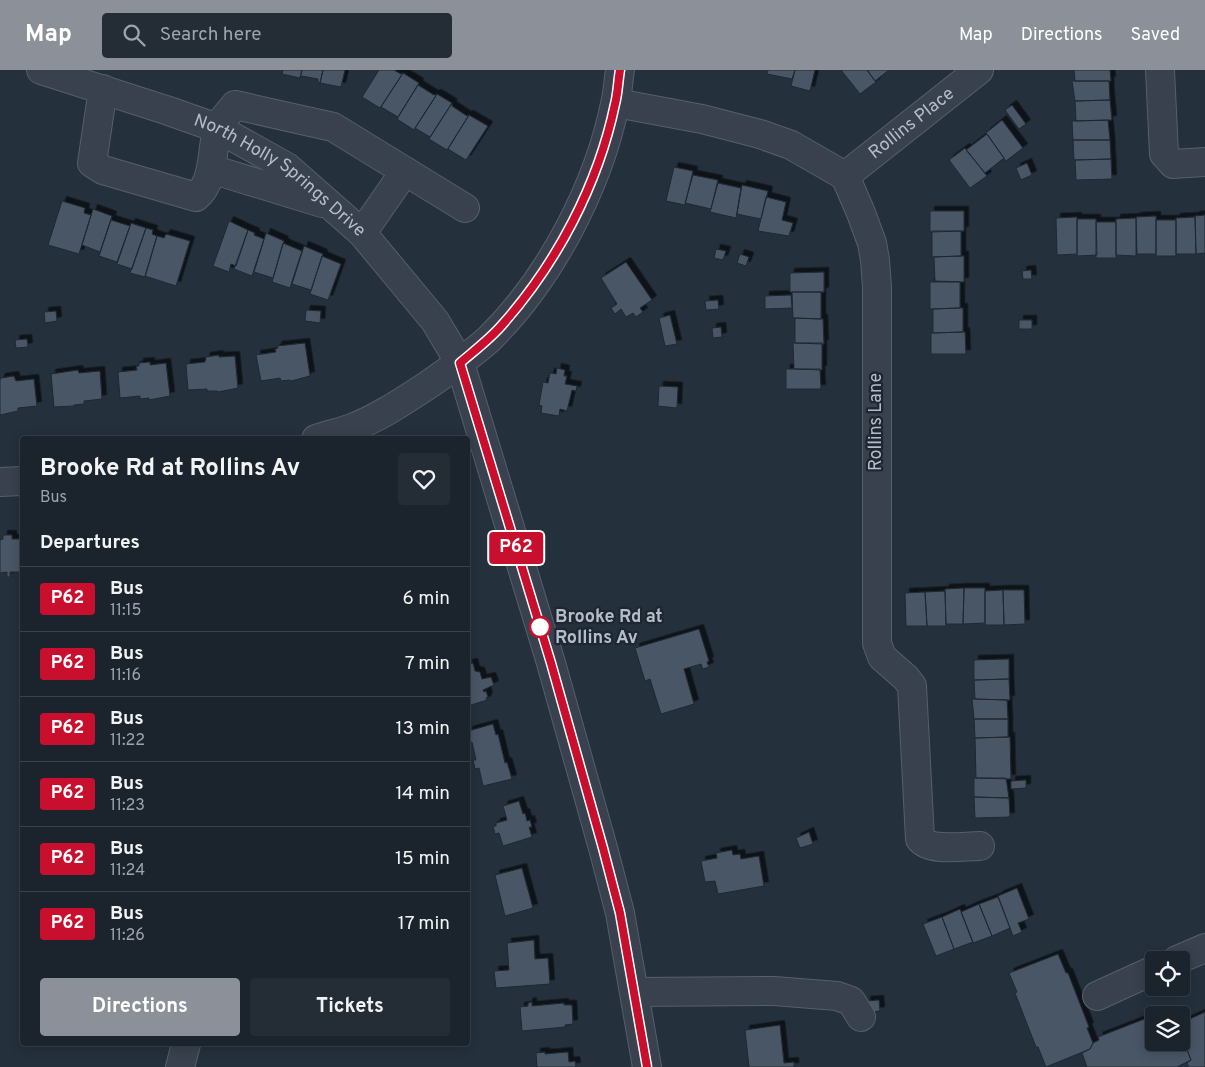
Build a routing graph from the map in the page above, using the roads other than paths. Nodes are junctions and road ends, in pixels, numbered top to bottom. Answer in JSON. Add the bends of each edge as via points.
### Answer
{"nodes":[{"id":1,"x":41,"y":70,"type":"edge"},
{"id":2,"x":620,"y":70,"type":"edge"},
{"id":3,"x":979,"y":70,"type":"edge"},
{"id":4,"x":1160,"y":70,"type":"edge"},
{"id":5,"x":103,"y":90,"type":"junction"},
{"id":6,"x":616,"y":103,"type":"junction"},
{"id":7,"x":217,"y":128,"type":"junction"},
{"id":8,"x":1205,"y":162,"type":"edge"},
{"id":9,"x":211,"y":169,"type":"junction"},
{"id":10,"x":405,"y":171,"type":"junction"},
{"id":11,"x":845,"y":176,"type":"junction"},
{"id":12,"x":333,"y":206,"type":"junction"},
{"id":13,"x":465,"y":208,"type":"dead end"},
{"id":14,"x":362,"y":233,"type":"junction"},
{"id":15,"x":460,"y":363,"type":"junction"},
{"id":16,"x":360,"y":431,"type":"edge"},
{"id":17,"x":332,"y":436,"type":"edge"},
{"id":18,"x":20,"y":481,"type":"edge"},
{"id":19,"x":0,"y":482,"type":"edge"},
{"id":20,"x":980,"y":846,"type":"dead end"},
{"id":21,"x":1205,"y":948,"type":"edge"},
{"id":22,"x":1190,"y":954,"type":"edge"},
{"id":23,"x":1145,"y":974,"type":"edge"},
{"id":24,"x":634,"y":992,"type":"junction"},
{"id":25,"x":1097,"y":996,"type":"dead end"},
{"id":26,"x":862,"y":1017,"type":"dead end"},
{"id":27,"x":185,"y":1046,"type":"edge"},
{"id":28,"x":180,"y":1067,"type":"edge"},
{"id":29,"x":647,"y":1067,"type":"edge"}],
"edges":[{"from":1,"to":5,"type":"street","name":"North Holly Springs Drive"},
{"from":2,"to":6,"type":"street"},
{"from":3,"to":11,"type":"street","name":"Rollins Place"},
{"from":4,"to":8,"type":"street","via":[[1164,154],[1173,164]]},
{"from":5,"to":7,"type":"street","name":"North Holly Springs Drive"},
{"from":5,"to":9,"type":"street","via":[[92,163],[102,170],[196,197],[204,190]]},
{"from":6,"to":11,"type":"street","via":[[760,134],[791,145]]},
{"from":6,"to":15,"type":"street","via":[[588,191],[551,260],[501,326]]},
{"from":7,"to":9,"type":"street"},
{"from":7,"to":10,"type":"street","via":[[235,105],[333,127]]},
{"from":7,"to":12,"type":"street","name":"North Holly Springs Drive","via":[[288,167]]},
{"from":9,"to":12,"type":"street"},
{"from":10,"to":13,"type":"street"},
{"from":10,"to":14,"type":"street"},
{"from":11,"to":20,"type":"street","name":"Rollins Lane","via":[[872,243],[877,286],[877,643],[882,658],[906,678],[913,691],[920,839],[936,847]]},
{"from":12,"to":14,"type":"street","name":"North Holly Springs Drive"},
{"from":14,"to":15,"type":"street","name":"North Holly Springs Drive","via":[[435,321]]},
{"from":15,"to":16,"type":"street"},
{"from":15,"to":24,"type":"street","name":"North Holly Springs Drive","via":[[603,848],[620,913]]},
{"from":16,"to":17,"type":"street"},
{"from":18,"to":19,"type":"street"},
{"from":21,"to":22,"type":"street"},
{"from":23,"to":25,"type":"street"},
{"from":24,"to":26,"type":"street","via":[[774,991],[837,996],[851,1001]]},
{"from":24,"to":29,"type":"street","name":"North Holly Springs Drive"},
{"from":27,"to":28,"type":"street"}]}
